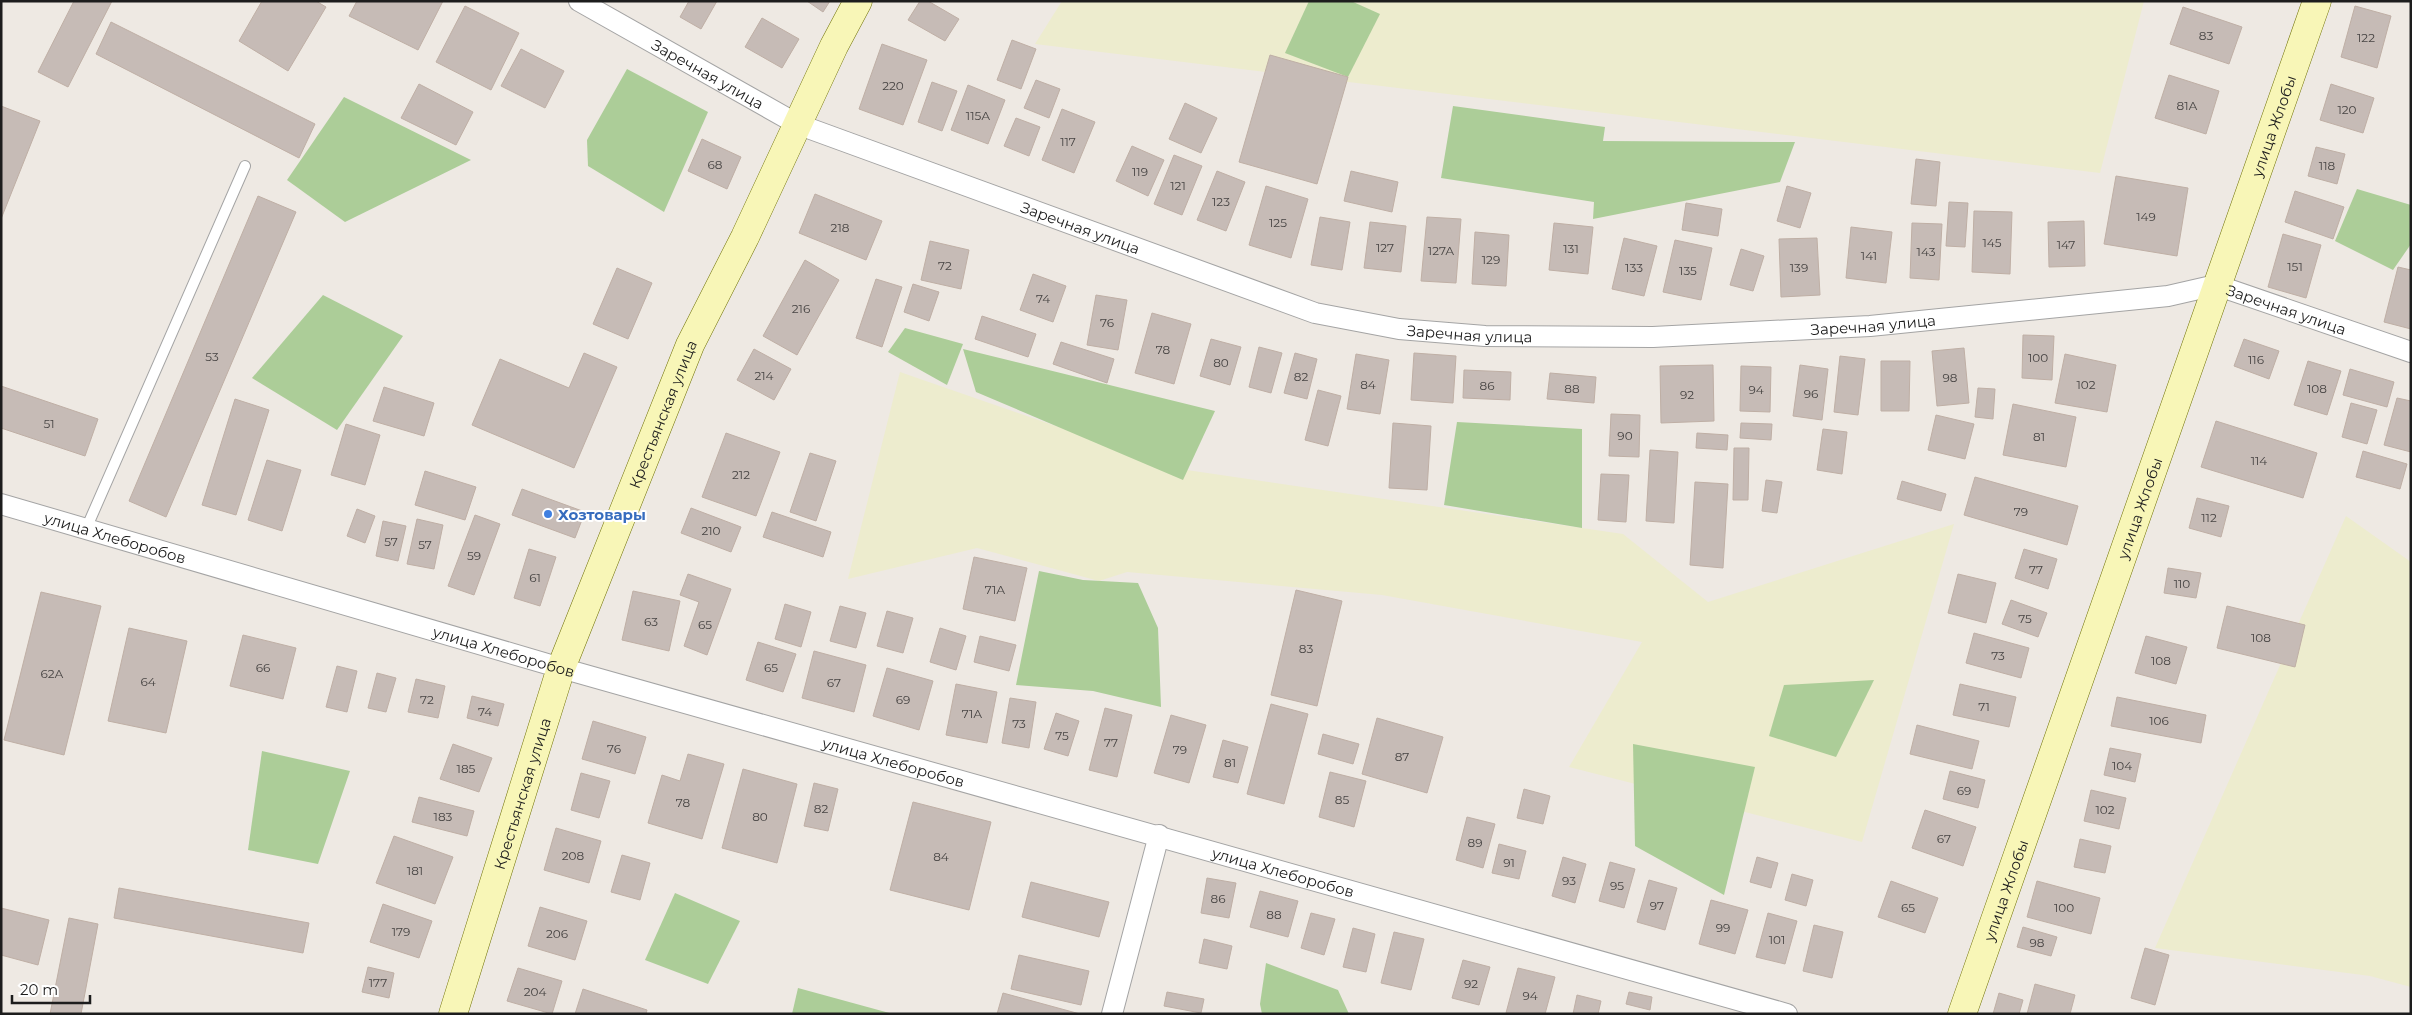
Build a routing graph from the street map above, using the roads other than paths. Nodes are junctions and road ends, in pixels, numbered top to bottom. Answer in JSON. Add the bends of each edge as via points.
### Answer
{"nodes":[{"id":1,"x":579,"y":1,"type":"edge"},
{"id":2,"x":858,"y":1,"type":"edge"},
{"id":3,"x":2317,"y":1,"type":"edge"},
{"id":4,"x":798,"y":124,"type":"junction"},
{"id":5,"x":245,"y":166,"type":"dead end"},
{"id":6,"x":2216,"y":285,"type":"junction"},
{"id":7,"x":2411,"y":352,"type":"edge"},
{"id":8,"x":1,"y":504,"type":"edge"},
{"id":9,"x":86,"y":529,"type":"junction"},
{"id":10,"x":561,"y":668,"type":"junction"},
{"id":11,"x":1159,"y":835,"type":"junction"},
{"id":12,"x":453,"y":1014,"type":"edge"},
{"id":13,"x":1112,"y":1014,"type":"edge"},
{"id":14,"x":1787,"y":1014,"type":"edge"},
{"id":15,"x":1962,"y":1014,"type":"edge"}],
"edges":[{"from":1,"to":4,"type":"street","name":"Заречная улица"},
{"from":2,"to":4,"type":"street","name":"Крестьянская улица"},
{"from":3,"to":6,"type":"street","name":"улица Жлобы"},
{"from":4,"to":6,"type":"street","name":"Заречная улица","via":[[1315,313],[1399,329],[1485,336],[1653,337],[1870,326],[2168,296]]},
{"from":4,"to":10,"type":"street","name":"Крестьянская улица","via":[[690,345]]},
{"from":5,"to":9,"type":"lane"},
{"from":6,"to":7,"type":"street","name":"Заречная улица"},
{"from":6,"to":15,"type":"street","name":"улица Жлобы"},
{"from":8,"to":9,"type":"street","name":"улица Хлеборобов"},
{"from":9,"to":10,"type":"street","name":"улица Хлеборобов"},
{"from":10,"to":11,"type":"street","name":"улица Хлеборобов"},
{"from":10,"to":12,"type":"street","name":"Крестьянская улица"},
{"from":11,"to":13,"type":"street"},
{"from":11,"to":14,"type":"street","name":"улица Хлеборобов"}]}
